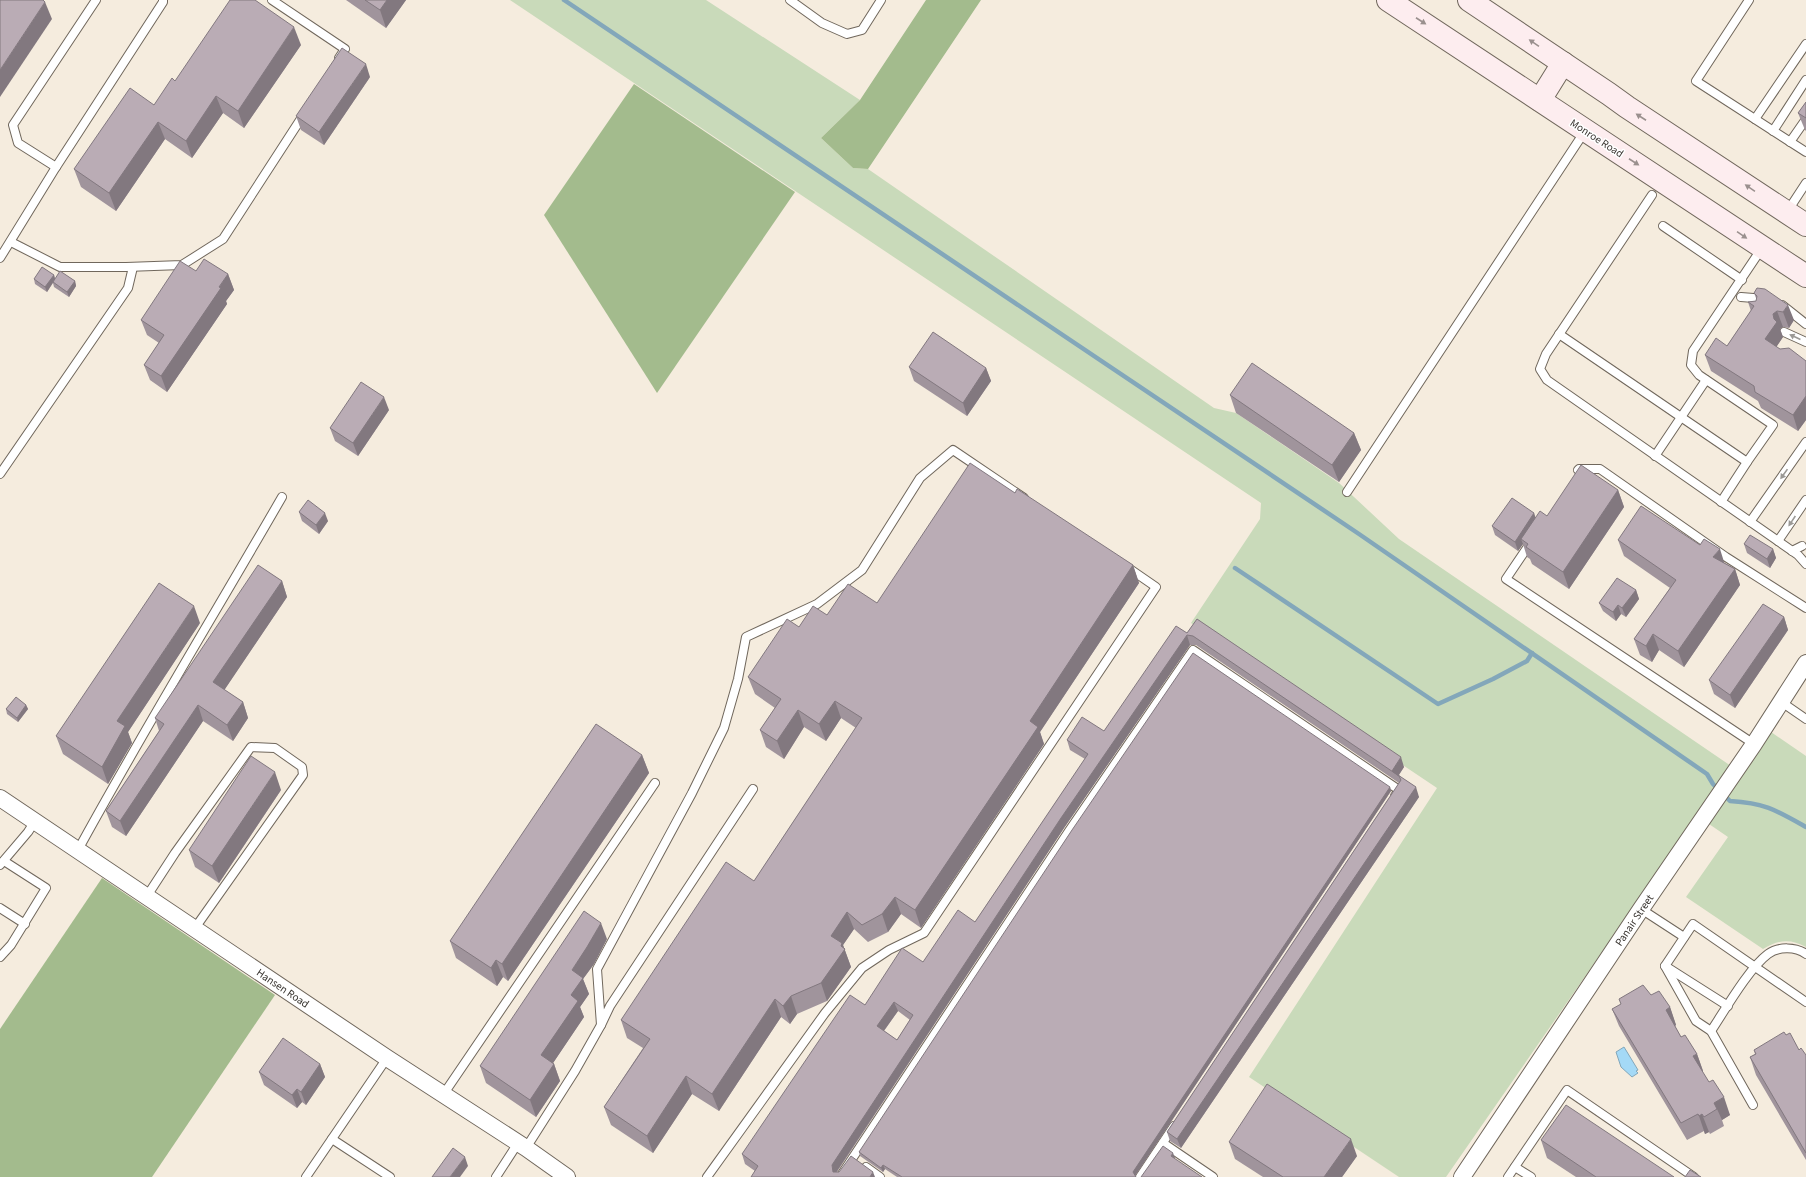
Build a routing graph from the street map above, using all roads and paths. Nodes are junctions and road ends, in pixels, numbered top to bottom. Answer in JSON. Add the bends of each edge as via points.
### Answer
{"nodes":[{"id":1,"x":96,"y":0,"type":"edge"},
{"id":2,"x":162,"y":0,"type":"edge"},
{"id":3,"x":272,"y":0,"type":"edge"},
{"id":4,"x":790,"y":0,"type":"edge"},
{"id":5,"x":881,"y":0,"type":"edge"},
{"id":6,"x":1388,"y":0,"type":"edge"},
{"id":7,"x":1469,"y":0,"type":"edge"},
{"id":8,"x":1749,"y":0,"type":"edge"},
{"id":9,"x":1806,"y":44,"type":"edge"},
{"id":10,"x":337,"y":62,"type":"edge"},
{"id":11,"x":1563,"y":63,"type":"junction"},
{"id":12,"x":1806,"y":80,"type":"edge"},
{"id":13,"x":1540,"y":100,"type":"junction"},
{"id":14,"x":307,"y":108,"type":"edge"},
{"id":15,"x":1755,"y":119,"type":"junction"},
{"id":16,"x":1806,"y":119,"type":"edge"},
{"id":17,"x":1585,"y":130,"type":"junction"},
{"id":18,"x":1773,"y":131,"type":"junction"},
{"id":19,"x":1790,"y":142,"type":"junction"},
{"id":20,"x":1806,"y":152,"type":"edge"},
{"id":21,"x":56,"y":167,"type":"junction"},
{"id":22,"x":1806,"y":183,"type":"edge"},
{"id":23,"x":1652,"y":195,"type":"dead end"},
{"id":24,"x":1787,"y":213,"type":"junction"},
{"id":25,"x":1806,"y":225,"type":"edge"},
{"id":26,"x":1663,"y":226,"type":"dead end"},
{"id":27,"x":11,"y":242,"type":"junction"},
{"id":28,"x":1762,"y":248,"type":"junction"},
{"id":29,"x":0,"y":258,"type":"edge"},
{"id":30,"x":133,"y":267,"type":"junction"},
{"id":31,"x":1806,"y":276,"type":"edge"},
{"id":32,"x":1742,"y":280,"type":"junction"},
{"id":33,"x":1733,"y":292,"type":"junction"},
{"id":34,"x":1741,"y":298,"type":"junction"},
{"id":35,"x":1752,"y":308,"type":"edge"},
{"id":36,"x":1806,"y":324,"type":"edge"},
{"id":37,"x":1784,"y":332,"type":"dead end"},
{"id":38,"x":1559,"y":334,"type":"junction"},
{"id":39,"x":1806,"y":342,"type":"edge"},
{"id":40,"x":1706,"y":380,"type":"junction"},
{"id":41,"x":1681,"y":417,"type":"junction"},
{"id":42,"x":1806,"y":442,"type":"edge"},
{"id":43,"x":1655,"y":456,"type":"junction"},
{"id":44,"x":1747,"y":462,"type":"junction"},
{"id":45,"x":0,"y":474,"type":"edge"},
{"id":46,"x":1575,"y":476,"type":"edge"},
{"id":47,"x":1347,"y":492,"type":"dead end"},
{"id":48,"x":282,"y":497,"type":"dead end"},
{"id":49,"x":1806,"y":500,"type":"edge"},
{"id":50,"x":1721,"y":502,"type":"junction"},
{"id":51,"x":1032,"y":503,"type":"edge"},
{"id":52,"x":1750,"y":522,"type":"junction"},
{"id":53,"x":1536,"y":534,"type":"edge"},
{"id":54,"x":1778,"y":541,"type":"junction"},
{"id":55,"x":1802,"y":546,"type":"dead end"},
{"id":56,"x":1799,"y":554,"type":"edge"},
{"id":57,"x":1117,"y":561,"type":"edge"},
{"id":58,"x":1806,"y":564,"type":"edge"},
{"id":59,"x":1806,"y":608,"type":"edge"},
{"id":60,"x":1806,"y":663,"type":"edge"},
{"id":61,"x":1780,"y":701,"type":"junction"},
{"id":62,"x":1806,"y":719,"type":"edge"},
{"id":63,"x":1752,"y":748,"type":"junction"},
{"id":64,"x":655,"y":783,"type":"dead end"},
{"id":65,"x":753,"y":789,"type":"dead end"},
{"id":66,"x":0,"y":798,"type":"edge"},
{"id":67,"x":1390,"y":803,"type":"edge"},
{"id":68,"x":35,"y":822,"type":"junction"},
{"id":69,"x":78,"y":850,"type":"junction"},
{"id":70,"x":2,"y":863,"type":"edge"},
{"id":71,"x":147,"y":896,"type":"junction"},
{"id":72,"x":0,"y":908,"type":"edge"},
{"id":73,"x":1641,"y":910,"type":"junction"},
{"id":74,"x":25,"y":924,"type":"junction"},
{"id":75,"x":195,"y":928,"type":"junction"},
{"id":76,"x":1684,"y":937,"type":"junction"},
{"id":77,"x":1806,"y":954,"type":"edge"},
{"id":78,"x":0,"y":957,"type":"edge"},
{"id":79,"x":1665,"y":966,"type":"junction"},
{"id":80,"x":1755,"y":967,"type":"junction"},
{"id":81,"x":1806,"y":1002,"type":"edge"},
{"id":82,"x":1728,"y":1006,"type":"junction"},
{"id":83,"x":601,"y":1025,"type":"junction"},
{"id":84,"x":1711,"y":1031,"type":"junction"},
{"id":85,"x":387,"y":1058,"type":"junction"},
{"id":86,"x":443,"y":1094,"type":"junction"},
{"id":87,"x":1753,"y":1105,"type":"dead end"},
{"id":88,"x":1180,"y":1117,"type":"edge"},
{"id":89,"x":332,"y":1139,"type":"junction"},
{"id":90,"x":1163,"y":1143,"type":"junction"},
{"id":91,"x":522,"y":1146,"type":"junction"},
{"id":92,"x":852,"y":1158,"type":"junction"},
{"id":93,"x":1515,"y":1167,"type":"junction"},
{"id":94,"x":306,"y":1177,"type":"edge"},
{"id":95,"x":390,"y":1177,"type":"edge"},
{"id":96,"x":496,"y":1177,"type":"edge"},
{"id":97,"x":567,"y":1177,"type":"edge"},
{"id":98,"x":707,"y":1177,"type":"edge"},
{"id":99,"x":840,"y":1177,"type":"edge"},
{"id":100,"x":880,"y":1177,"type":"edge"},
{"id":101,"x":1140,"y":1177,"type":"edge"},
{"id":102,"x":1213,"y":1177,"type":"edge"},
{"id":103,"x":1462,"y":1177,"type":"edge"},
{"id":104,"x":1508,"y":1177,"type":"edge"},
{"id":105,"x":1531,"y":1177,"type":"edge"},
{"id":106,"x":1694,"y":1177,"type":"edge"}],
"edges":[{"from":1,"to":21,"type":"lane","via":[[12,125],[18,143]]},
{"from":2,"to":21,"type":"lane"},
{"from":3,"to":10,"type":"lane","via":[[345,49]]},
{"from":4,"to":5,"type":"lane","via":[[822,23],[847,34],[862,30]]},
{"from":6,"to":13,"type":"main road","name":"Monroe Road","one_way":true},
{"from":11,"to":7,"type":"main road","one_way":true},
{"from":8,"to":15,"type":"lane","via":[[1696,81]]},
{"from":9,"to":15,"type":"lane"},
{"from":11,"to":13,"type":"main road"},
{"from":24,"to":11,"type":"main road","one_way":true},
{"from":12,"to":18,"type":"lane"},
{"from":13,"to":17,"type":"main road","name":"Monroe Road"},
{"from":14,"to":30,"type":"lane","via":[[223,239],[182,265]]},
{"from":15,"to":18,"type":"lane"},
{"from":16,"to":19,"type":"lane"},
{"from":17,"to":28,"type":"main road","name":"Monroe Road","one_way":true},
{"from":17,"to":47,"type":"lane"},
{"from":18,"to":19,"type":"lane"},
{"from":19,"to":20,"type":"lane"},
{"from":21,"to":27,"type":"lane"},
{"from":22,"to":24,"type":"lane"},
{"from":23,"to":38,"type":"lane"},
{"from":24,"to":25,"type":"main road"},
{"from":26,"to":32,"type":"lane"},
{"from":27,"to":29,"type":"lane"},
{"from":27,"to":30,"type":"lane","via":[[60,266]]},
{"from":28,"to":31,"type":"main road","name":"Monroe Road"},
{"from":28,"to":32,"type":"lane"},
{"from":30,"to":45,"type":"lane","via":[[128,288]]},
{"from":32,"to":33,"type":"lane"},
{"from":33,"to":34,"type":"lane"},
{"from":33,"to":40,"type":"lane","via":[[1693,351],[1691,365]]},
{"from":34,"to":35,"type":"lane"},
{"from":34,"to":36,"type":"lane","via":[[1773,299]]},
{"from":39,"to":37,"type":"lane","one_way":true},
{"from":38,"to":41,"type":"lane"},
{"from":38,"to":43,"type":"lane","via":[[1540,369],[1547,380]]},
{"from":40,"to":41,"type":"lane"},
{"from":40,"to":44,"type":"lane","via":[[1773,425]]},
{"from":41,"to":43,"type":"lane"},
{"from":41,"to":44,"type":"lane"},
{"from":42,"to":52,"type":"lane","one_way":true},
{"from":43,"to":50,"type":"lane"},
{"from":44,"to":50,"type":"lane"},
{"from":46,"to":59,"type":"lane","via":[[1579,469],[1600,469],[1726,557]]},
{"from":48,"to":69,"type":"lane"},
{"from":49,"to":54,"type":"lane","one_way":true},
{"from":50,"to":52,"type":"lane"},
{"from":51,"to":83,"type":"lane","via":[[953,450],[920,478],[862,570],[817,604],[746,637],[738,679],[724,728],[597,969]]},
{"from":52,"to":54,"type":"lane"},
{"from":53,"to":63,"type":"lane","via":[[1506,580]]},
{"from":54,"to":56,"type":"lane"},
{"from":55,"to":56,"type":"lane"},
{"from":56,"to":58,"type":"lane"},
{"from":57,"to":98,"type":"lane","via":[[1156,587],[924,932],[889,950],[862,968],[825,1013]]},
{"from":60,"to":61,"type":"street","name":"Panair Street"},
{"from":61,"to":62,"type":"lane"},
{"from":61,"to":63,"type":"street","name":"Panair Street"},
{"from":63,"to":73,"type":"street","name":"Panair Street"},
{"from":64,"to":86,"type":"lane"},
{"from":65,"to":83,"type":"lane","via":[[610,1006]]},
{"from":66,"to":68,"type":"street","name":"Hansen Road"},
{"from":67,"to":92,"type":"lane","via":[[1399,790],[1193,650],[1069,831]]},
{"from":68,"to":69,"type":"street","name":"Hansen Road"},
{"from":68,"to":70,"type":"lane"},
{"from":69,"to":71,"type":"street","name":"Hansen Road"},
{"from":70,"to":74,"type":"lane","via":[[46,888]]},
{"from":71,"to":75,"type":"street","name":"Hansen Road"},
{"from":71,"to":75,"type":"lane","via":[[175,852],[251,747],[274,748],[302,766],[303,775]]},
{"from":72,"to":74,"type":"lane"},
{"from":73,"to":76,"type":"lane"},
{"from":73,"to":103,"type":"street","name":"Panair Street"},
{"from":74,"to":78,"type":"lane"},
{"from":75,"to":85,"type":"street","name":"Hansen Road"},
{"from":76,"to":79,"type":"lane"},
{"from":76,"to":80,"type":"lane","via":[[1693,924]]},
{"from":77,"to":80,"type":"lane","via":[[1780,949],[1769,954]]},
{"from":79,"to":82,"type":"lane"},
{"from":79,"to":84,"type":"lane","via":[[1696,1021]]},
{"from":80,"to":81,"type":"lane"},
{"from":80,"to":82,"type":"lane"},
{"from":82,"to":84,"type":"lane"},
{"from":83,"to":91,"type":"lane","via":[[575,1071]]},
{"from":84,"to":87,"type":"lane"},
{"from":85,"to":86,"type":"street","name":"Hansen Road"},
{"from":85,"to":89,"type":"lane"},
{"from":86,"to":91,"type":"street","name":"Hansen Road"},
{"from":88,"to":90,"type":"lane"},
{"from":89,"to":94,"type":"lane"},
{"from":89,"to":95,"type":"lane"},
{"from":90,"to":101,"type":"lane"},
{"from":90,"to":102,"type":"lane"},
{"from":91,"to":96,"type":"lane"},
{"from":91,"to":97,"type":"street","name":"Hansen Road"},
{"from":92,"to":99,"type":"lane"},
{"from":92,"to":100,"type":"lane"},
{"from":93,"to":104,"type":"lane"},
{"from":93,"to":105,"type":"lane"},
{"from":93,"to":106,"type":"lane","via":[[1567,1090]]}]}
